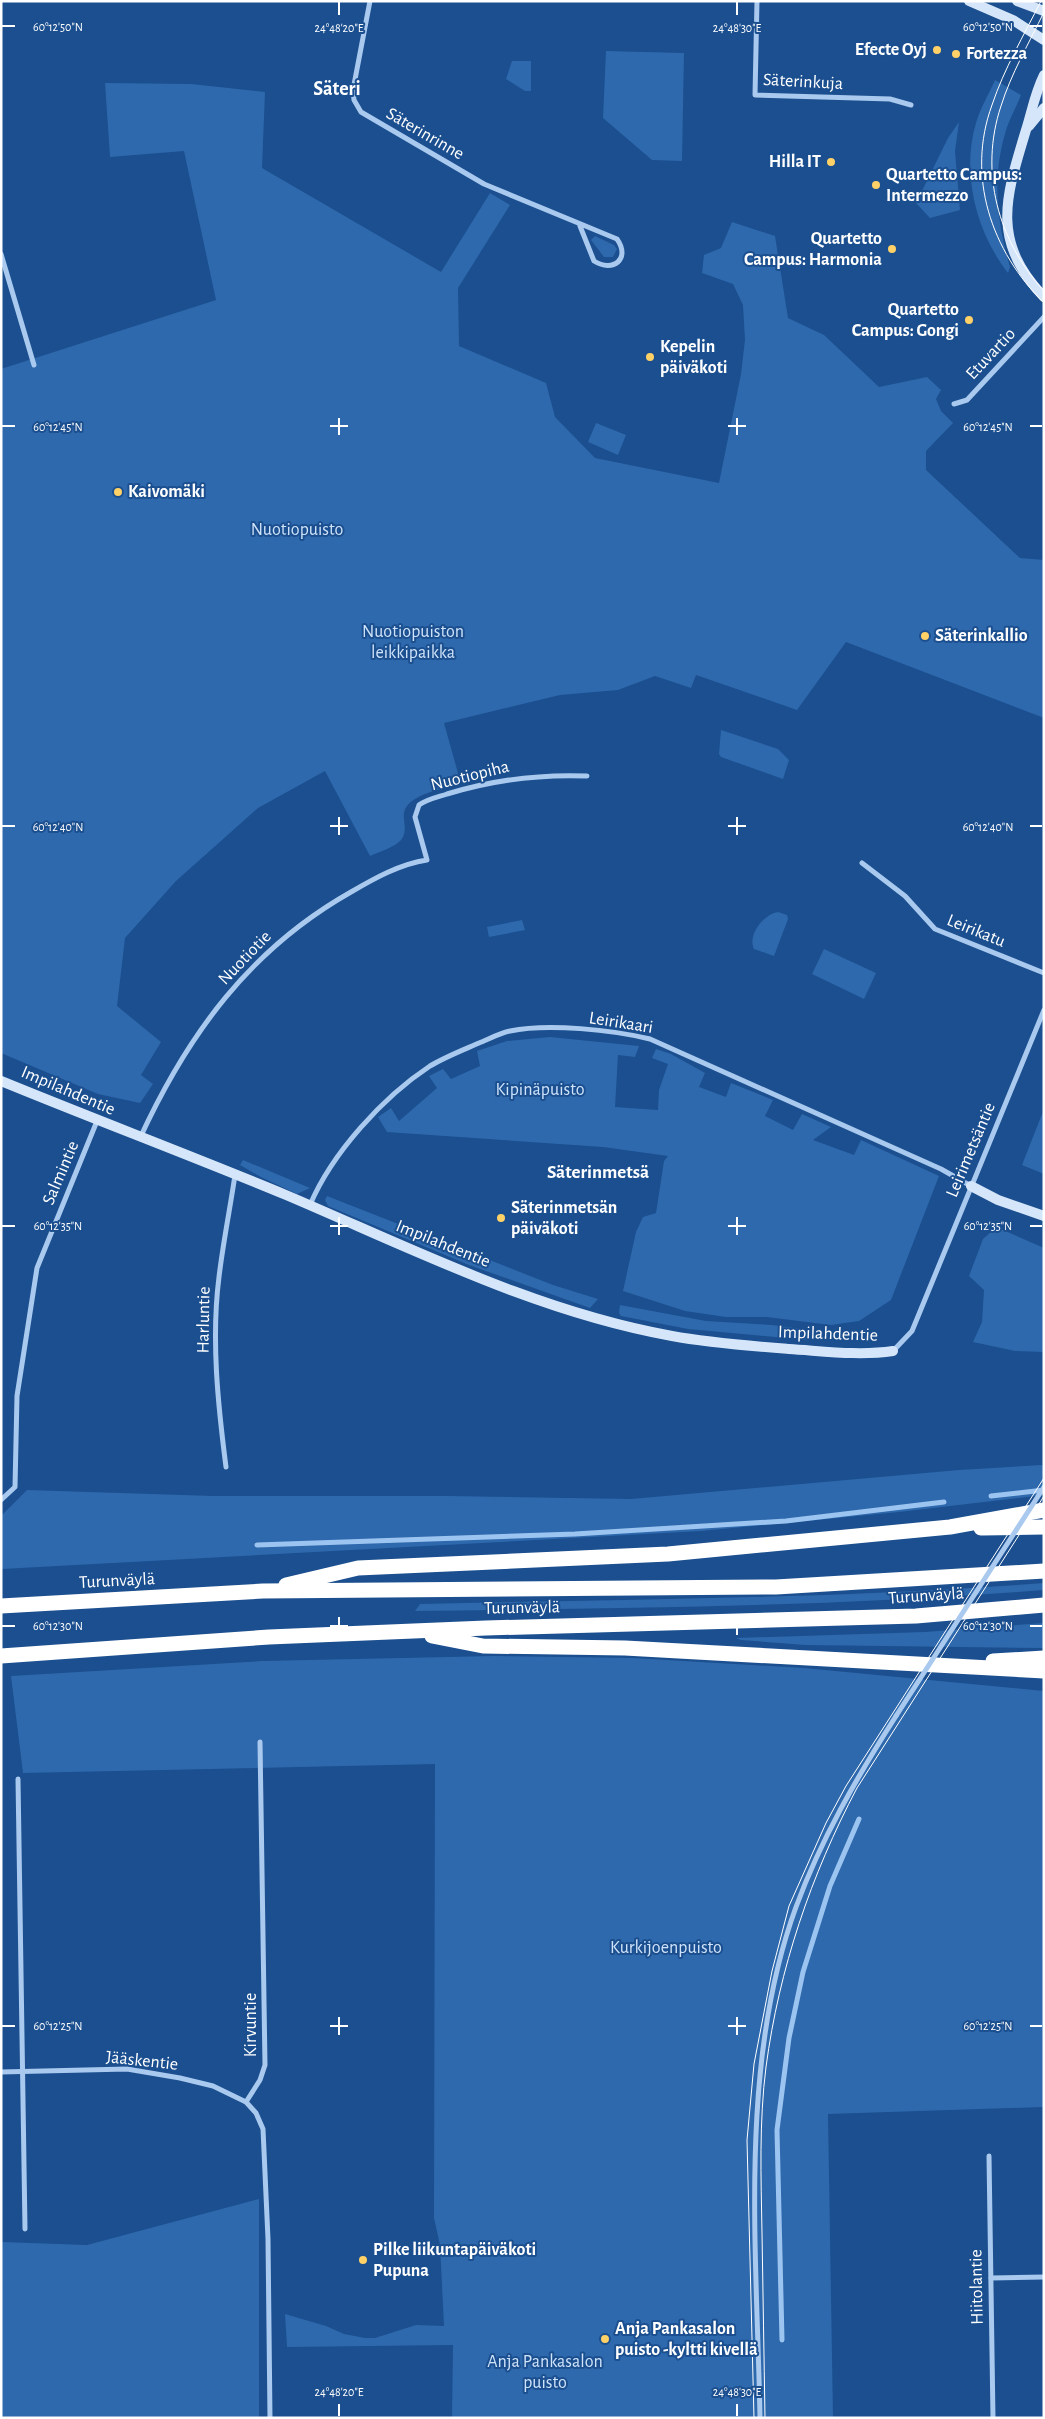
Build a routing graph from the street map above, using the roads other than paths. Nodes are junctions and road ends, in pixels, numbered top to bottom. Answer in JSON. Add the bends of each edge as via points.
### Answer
{"nodes":[{"id":1,"x":370,"y":1,"type":"edge"},
{"id":2,"x":758,"y":1,"type":"edge"},
{"id":3,"x":969,"y":1,"type":"edge"},
{"id":4,"x":1017,"y":1,"type":"edge"},
{"id":5,"x":1044,"y":11,"type":"edge"},
{"id":6,"x":1044,"y":40,"type":"edge"},
{"id":7,"x":1044,"y":75,"type":"edge"},
{"id":8,"x":911,"y":105,"type":"dead end"},
{"id":9,"x":1044,"y":108,"type":"edge"},
{"id":10,"x":1026,"y":129,"type":"junction"},
{"id":11,"x":580,"y":226,"type":"junction"},
{"id":12,"x":1,"y":254,"type":"edge"},
{"id":13,"x":1044,"y":297,"type":"edge"},
{"id":14,"x":1044,"y":317,"type":"edge"},
{"id":15,"x":34,"y":365,"type":"dead end"},
{"id":16,"x":954,"y":404,"type":"dead end"},
{"id":17,"x":587,"y":776,"type":"dead end"},
{"id":18,"x":427,"y":860,"type":"joint"},
{"id":19,"x":862,"y":863,"type":"dead end"},
{"id":20,"x":1044,"y":973,"type":"edge"},
{"id":21,"x":1044,"y":1010,"type":"edge"},
{"id":22,"x":1,"y":1081,"type":"edge"},
{"id":23,"x":97,"y":1121,"type":"junction"},
{"id":24,"x":140,"y":1138,"type":"junction"},
{"id":25,"x":236,"y":1174,"type":"junction"},
{"id":26,"x":971,"y":1186,"type":"junction"},
{"id":27,"x":310,"y":1205,"type":"junction"},
{"id":28,"x":1044,"y":1216,"type":"edge"},
{"id":29,"x":893,"y":1351,"type":"joint"},
{"id":30,"x":226,"y":1467,"type":"dead end"},
{"id":31,"x":1044,"y":1487,"type":"edge"},
{"id":32,"x":3,"y":1499,"type":"edge"},
{"id":33,"x":1044,"y":1510,"type":"edge"},
{"id":34,"x":1044,"y":1526,"type":"edge"},
{"id":35,"x":950,"y":1527,"type":"junction"},
{"id":36,"x":1044,"y":1571,"type":"edge"},
{"id":37,"x":263,"y":1591,"type":"junction"},
{"id":38,"x":1044,"y":1605,"type":"edge"},
{"id":39,"x":1,"y":1606,"type":"edge"},
{"id":40,"x":406,"y":1631,"type":"junction"},
{"id":41,"x":1,"y":1656,"type":"edge"},
{"id":42,"x":1044,"y":1658,"type":"edge"},
{"id":43,"x":952,"y":1666,"type":"junction"},
{"id":44,"x":1044,"y":1671,"type":"edge"},
{"id":45,"x":260,"y":1742,"type":"dead end"},
{"id":46,"x":18,"y":1779,"type":"dead end"},
{"id":47,"x":24,"y":2071,"type":"junction"},
{"id":48,"x":1,"y":2072,"type":"edge"},
{"id":49,"x":246,"y":2102,"type":"junction"},
{"id":50,"x":989,"y":2156,"type":"dead end"},
{"id":51,"x":25,"y":2229,"type":"dead end"},
{"id":52,"x":1044,"y":2277,"type":"edge"},
{"id":53,"x":991,"y":2278,"type":"junction"},
{"id":54,"x":270,"y":2418,"type":"edge"},
{"id":55,"x":760,"y":2418,"type":"edge"},
{"id":56,"x":993,"y":2418,"type":"edge"}],
"edges":[{"from":1,"to":11,"type":"street","name":"Säterinrinne","via":[[353,90],[361,112],[484,184]]},
{"from":2,"to":8,"type":"street","name":"Säterinkuja","via":[[754,95],[890,99]]},
{"from":3,"to":6,"type":"street","via":[[1013,20]]},
{"from":4,"to":5,"type":"street"},
{"from":7,"to":10,"type":"street"},
{"from":9,"to":10,"type":"street"},
{"from":10,"to":13,"type":"street","via":[[1007,194],[1007,220],[1016,256]]},
{"from":11,"to":11,"type":"street","name":"Säterinrinne","via":[[594,261],[605,266],[616,264],[622,255],[617,239]]},
{"from":12,"to":15,"type":"street"},
{"from":14,"to":16,"type":"street","name":"Etuvartio","via":[[967,400]]},
{"from":17,"to":18,"type":"street","name":"Nuotiopiha","via":[[556,774],[505,780],[422,802],[415,817]]},
{"from":18,"to":24,"type":"street","name":"Nuotiotie","via":[[401,866],[334,902],[294,928],[261,958],[194,1037]]},
{"from":19,"to":20,"type":"street","name":"Leirikatu","via":[[904,896],[935,929]]},
{"from":21,"to":26,"type":"street","name":"Leirimetsäntie"},
{"from":22,"to":23,"type":"street","name":"Impilahdentie"},
{"from":23,"to":24,"type":"street","name":"Impilahdentie"},
{"from":23,"to":32,"type":"street","name":"Salmintie","via":[[37,1268],[17,1396],[15,1487]]},
{"from":24,"to":25,"type":"street","name":"Impilahdentie"},
{"from":25,"to":27,"type":"street","name":"Impilahdentie"},
{"from":25,"to":30,"type":"street","name":"Harluntie","via":[[218,1278],[219,1415]]},
{"from":26,"to":27,"type":"street","name":"Leirikaari","via":[[941,1169],[650,1039],[543,1028],[510,1031],[431,1065],[393,1094],[340,1155],[318,1186]]},
{"from":26,"to":28,"type":"street","via":[[998,1200]]},
{"from":26,"to":29,"type":"street","name":"Leirimetsäntie","via":[[912,1331]]},
{"from":27,"to":29,"type":"street","name":"Impilahdentie","via":[[519,1292],[606,1321],[671,1336],[724,1343],[854,1353]]},
{"from":31,"to":55,"type":"street","bridge":true,"via":[[848,1794],[796,1908],[773,1996],[760,2070],[754,2140]]},
{"from":33,"to":35,"type":"highway"},
{"from":34,"to":35,"type":"highway"},
{"from":35,"to":37,"type":"highway","via":[[668,1554],[358,1568]]},
{"from":36,"to":37,"type":"highway","name":"Turunväylä","via":[[776,1587]]},
{"from":37,"to":39,"type":"highway","name":"Turunväylä"},
{"from":38,"to":40,"type":"highway","name":"Turunväylä","via":[[916,1616]]},
{"from":40,"to":41,"type":"highway","name":"Turunväylä","via":[[268,1637]]},
{"from":40,"to":43,"type":"highway","via":[[483,1646],[625,1648]]},
{"from":42,"to":43,"type":"highway"},
{"from":43,"to":44,"type":"highway"},
{"from":45,"to":49,"type":"street","name":"Kirvuntie","via":[[265,2065]]},
{"from":46,"to":47,"type":"street"},
{"from":47,"to":48,"type":"street","name":"Jääskentie"},
{"from":47,"to":49,"type":"street","name":"Jääskentie","via":[[127,2070],[213,2086]]},
{"from":47,"to":51,"type":"street"},
{"from":49,"to":54,"type":"street","via":[[256,2113],[263,2129]]},
{"from":50,"to":53,"type":"street","name":"Hiitolantie"},
{"from":52,"to":53,"type":"street"},
{"from":53,"to":56,"type":"street","name":"Hiitolantie"}]}
